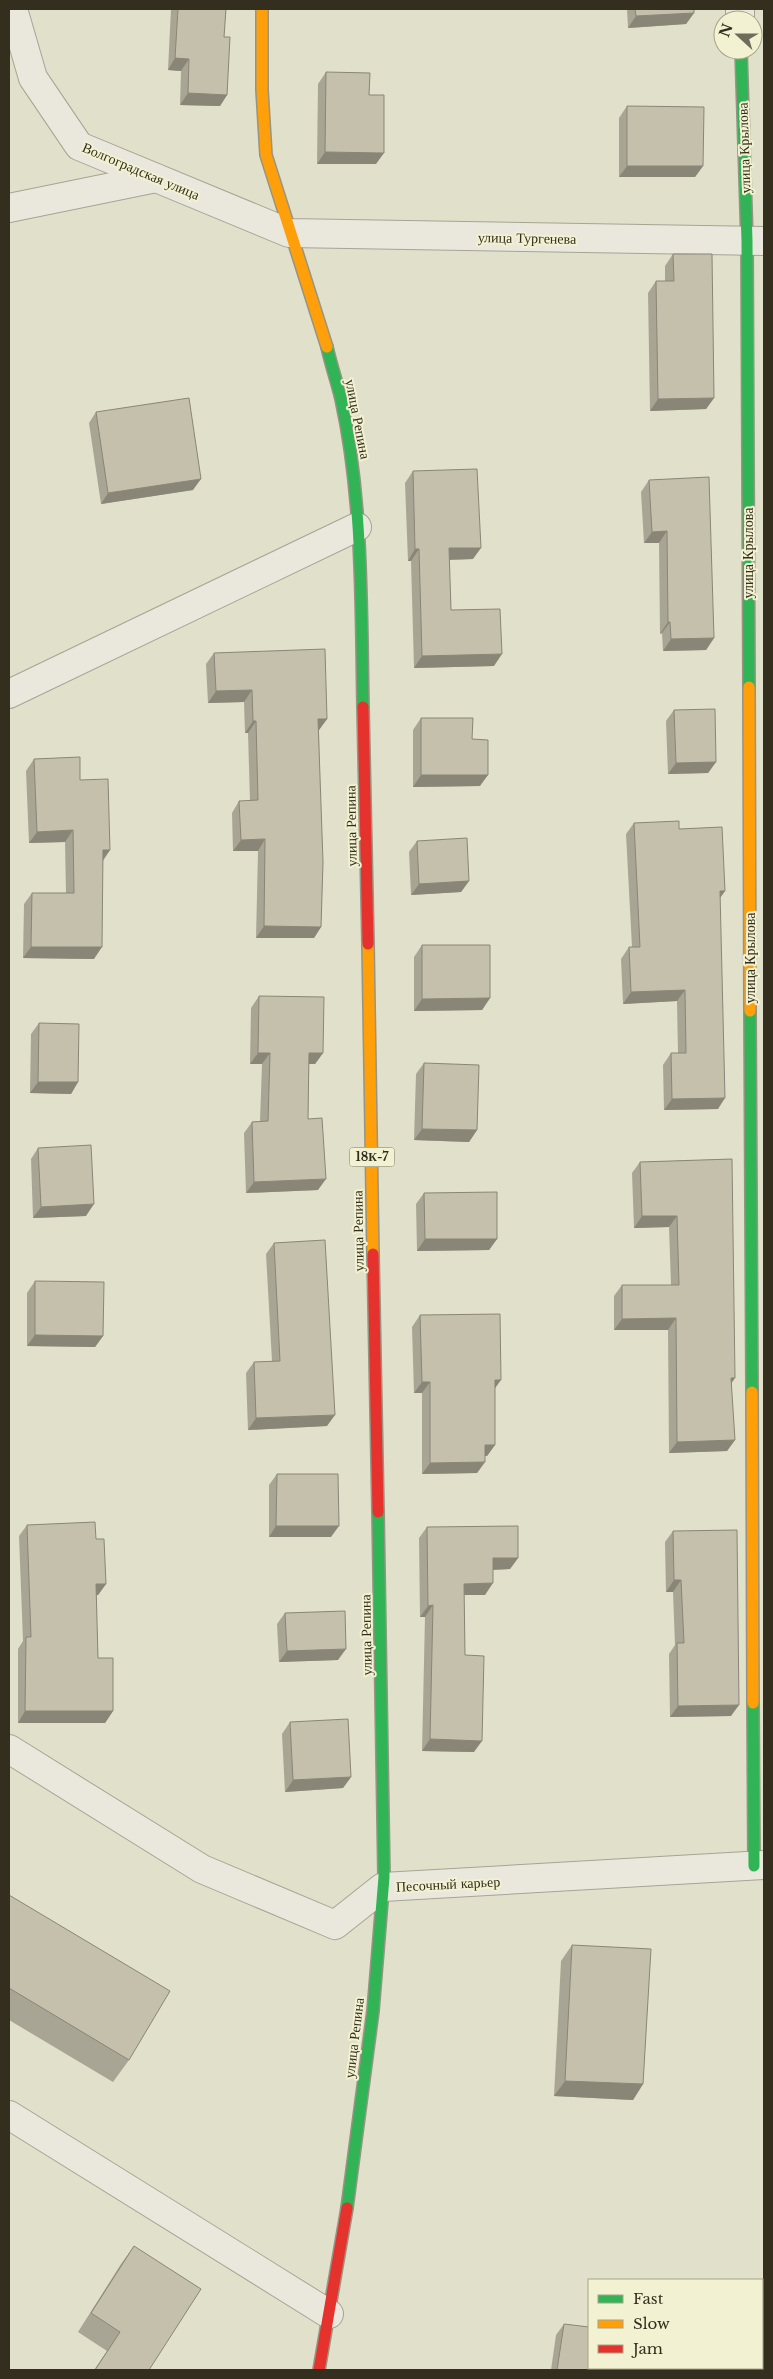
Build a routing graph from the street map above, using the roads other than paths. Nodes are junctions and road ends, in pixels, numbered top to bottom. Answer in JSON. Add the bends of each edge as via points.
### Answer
{"nodes":[{"id":1,"x":13,"y":9,"type":"edge"},
{"id":2,"x":262,"y":9,"type":"edge"},
{"id":3,"x":742,"y":60,"type":"edge"},
{"id":4,"x":156,"y":178,"type":"junction"},
{"id":5,"x":9,"y":208,"type":"edge"},
{"id":6,"x":289,"y":234,"type":"junction"},
{"id":7,"x":756,"y":241,"type":"edge"},
{"id":8,"x":357,"y":527,"type":"junction"},
{"id":9,"x":9,"y":694,"type":"edge"},
{"id":10,"x":9,"y":1749,"type":"edge"},
{"id":11,"x":759,"y":1866,"type":"edge"},
{"id":12,"x":383,"y":1888,"type":"junction"},
{"id":13,"x":9,"y":2116,"type":"edge"},
{"id":14,"x":330,"y":2314,"type":"junction"},
{"id":15,"x":319,"y":2370,"type":"edge"}],
"edges":[{"from":1,"to":4,"type":"street","name":"Волгоградская улица","via":[[33,78],[80,146]]},
{"from":2,"to":6,"type":"main road","name":"улица Репина","number":"18К-7","via":[[266,156]]},
{"from":3,"to":7,"type":"main road","name":"улица Крылова"},
{"from":4,"to":5,"type":"street"},
{"from":4,"to":6,"type":"street","name":"Волгоградская улица"},
{"from":6,"to":7,"type":"street","name":"улица Тургенева"},
{"from":6,"to":8,"type":"main road","name":"улица Репина","number":"18К-7","via":[[321,327],[341,399],[353,472]]},
{"from":7,"to":11,"type":"main road","name":"улица Крылова"},
{"from":8,"to":9,"type":"street"},
{"from":8,"to":12,"type":"main road","name":"улица Репина","number":"18К-7","via":[[361,594],[384,1788]]},
{"from":10,"to":12,"type":"street","name":"Песочный карьер","via":[[202,1869],[335,1925]]},
{"from":11,"to":12,"type":"street","name":"Песочный карьер"},
{"from":12,"to":14,"type":"main road","name":"улица Репина","number":"18К-7","via":[[376,1983]]},
{"from":13,"to":14,"type":"street"},
{"from":14,"to":15,"type":"main road","name":"улица Репина","number":"18К-7"}]}
